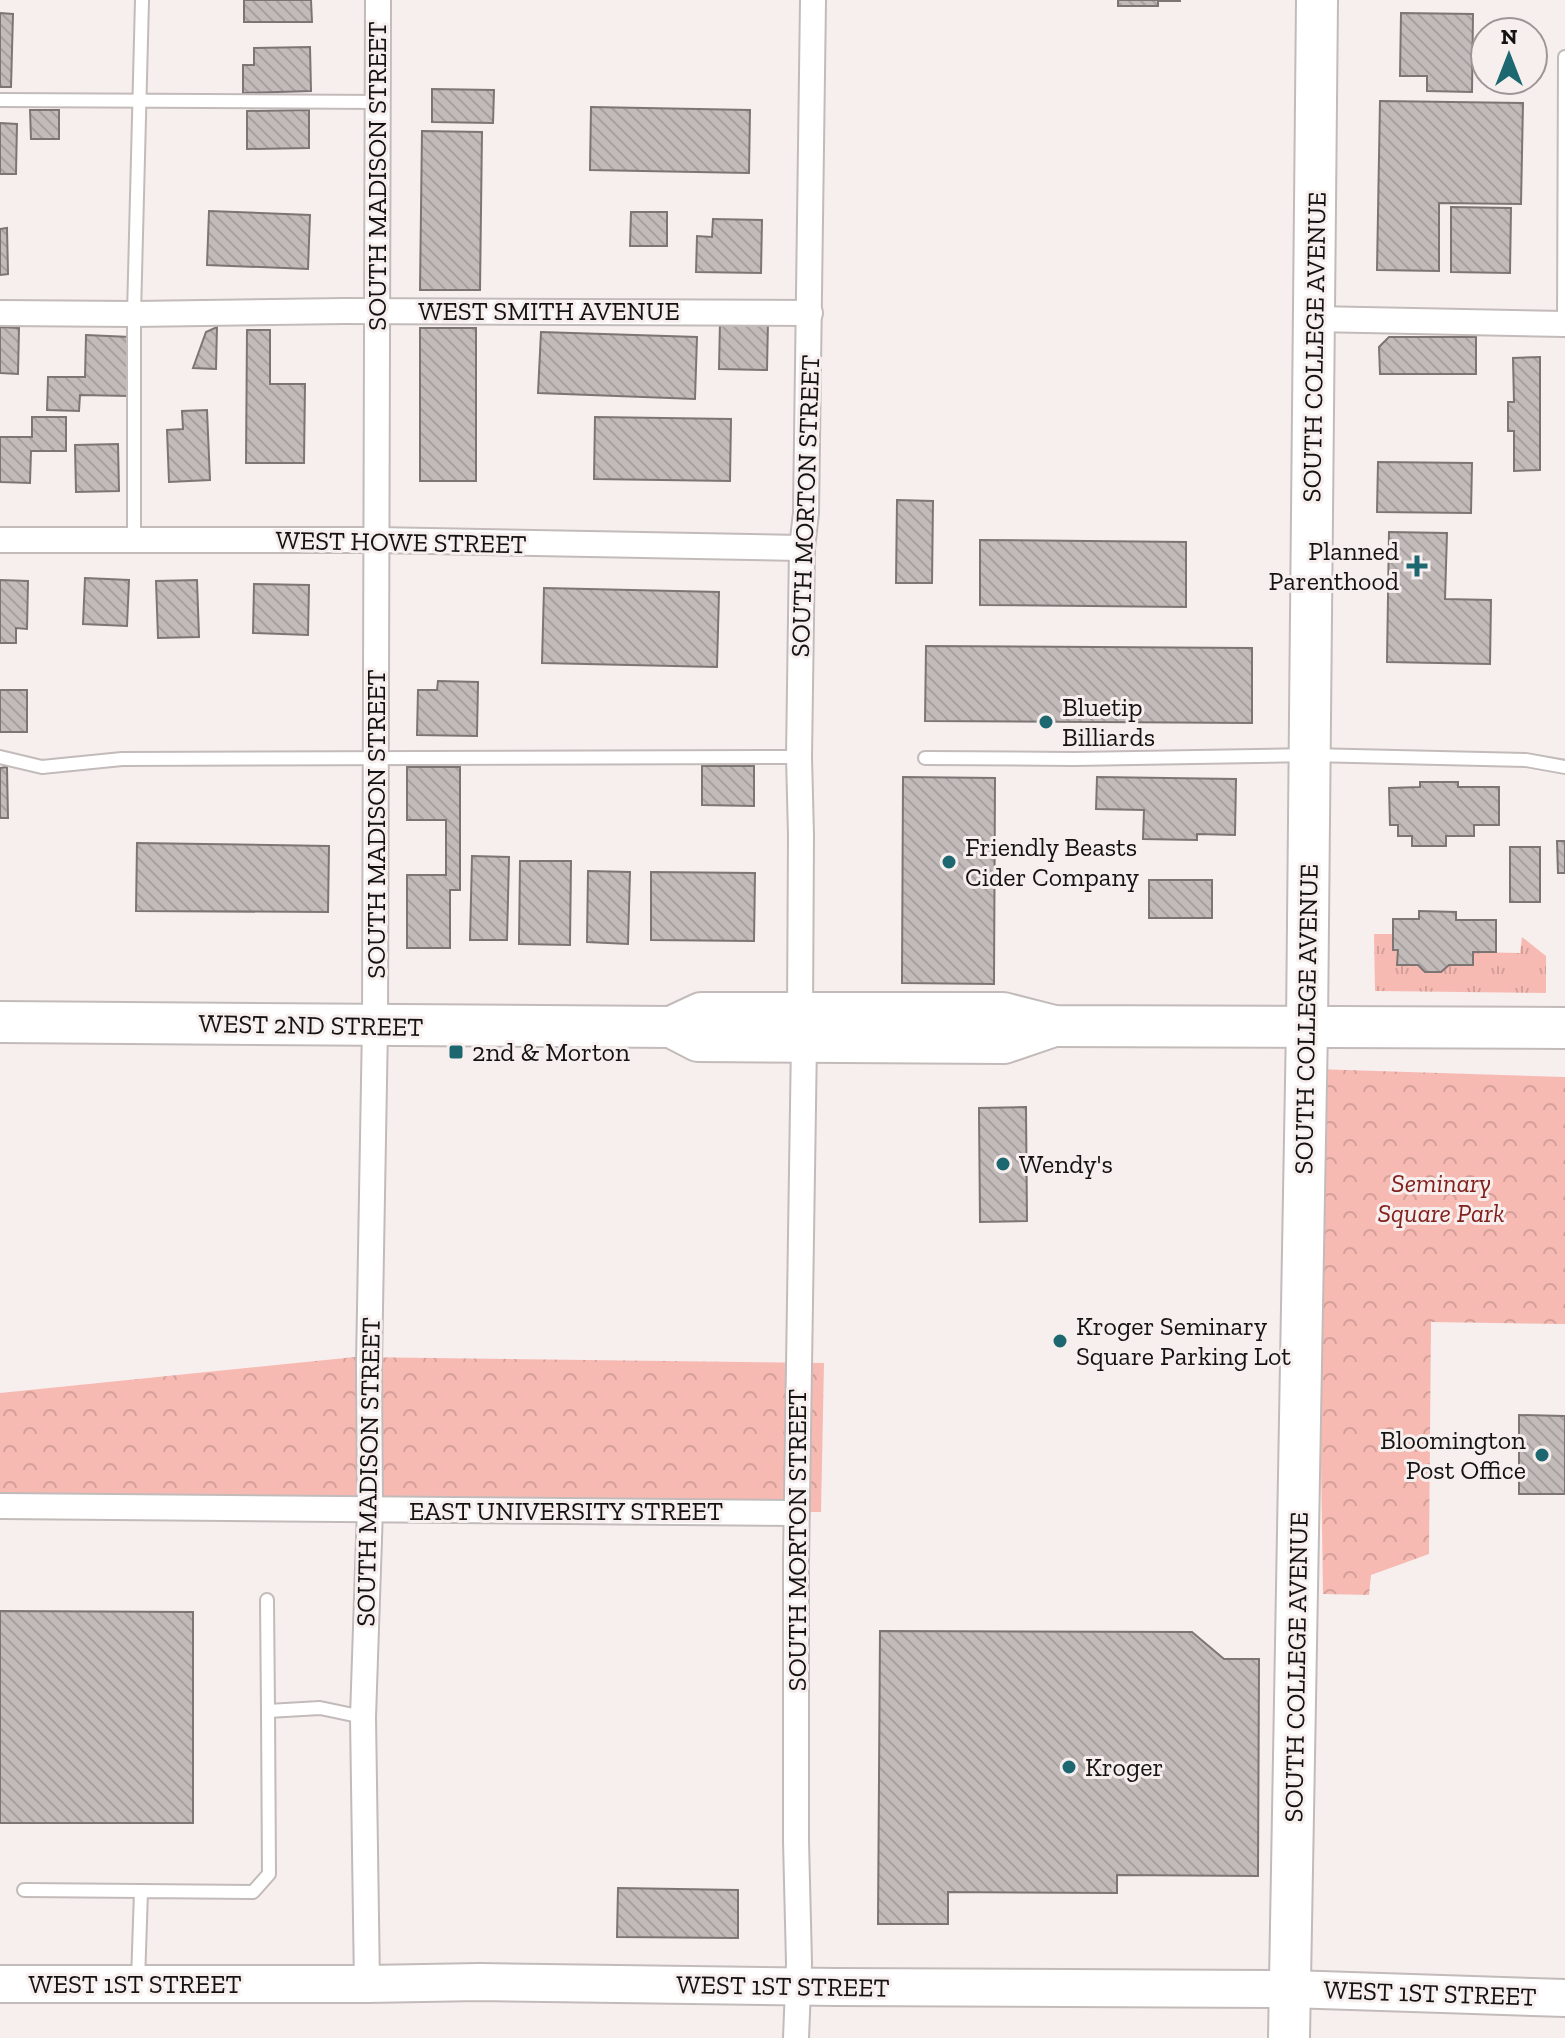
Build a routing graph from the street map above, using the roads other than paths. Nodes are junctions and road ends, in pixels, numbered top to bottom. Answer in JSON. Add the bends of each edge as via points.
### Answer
{"nodes":[{"id":1,"x":142,"y":0,"type":"edge"},
{"id":2,"x":378,"y":0,"type":"edge"},
{"id":3,"x":813,"y":0,"type":"edge"},
{"id":4,"x":1317,"y":0,"type":"edge"},
{"id":5,"x":1565,"y":57,"type":"edge"},
{"id":6,"x":0,"y":100,"type":"edge"},
{"id":7,"x":139,"y":100,"type":"junction"},
{"id":8,"x":378,"y":102,"type":"junction"},
{"id":9,"x":376,"y":311,"type":"junction"},
{"id":10,"x":0,"y":313,"type":"edge"},
{"id":11,"x":810,"y":313,"type":"junction"},
{"id":12,"x":134,"y":314,"type":"junction"},
{"id":13,"x":1314,"y":319,"type":"junction"},
{"id":14,"x":1564,"y":324,"type":"edge"},
{"id":15,"x":134,"y":539,"type":"junction"},
{"id":16,"x":0,"y":540,"type":"edge"},
{"id":17,"x":376,"y":540,"type":"junction"},
{"id":18,"x":802,"y":548,"type":"junction"},
{"id":19,"x":1310,"y":755,"type":"junction"},
{"id":20,"x":0,"y":757,"type":"edge"},
{"id":21,"x":799,"y":757,"type":"junction"},
{"id":22,"x":376,"y":758,"type":"junction"},
{"id":23,"x":925,"y":758,"type":"dead end"},
{"id":24,"x":1565,"y":767,"type":"edge"},
{"id":25,"x":0,"y":1022,"type":"edge"},
{"id":26,"x":375,"y":1025,"type":"junction"},
{"id":27,"x":1307,"y":1026,"type":"junction"},
{"id":28,"x":802,"y":1027,"type":"junction"},
{"id":29,"x":1565,"y":1028,"type":"edge"},
{"id":30,"x":0,"y":1506,"type":"edge"},
{"id":31,"x":370,"y":1509,"type":"junction"},
{"id":32,"x":796,"y":1513,"type":"junction"},
{"id":33,"x":267,"y":1600,"type":"dead end"},
{"id":34,"x":268,"y":1711,"type":"junction"},
{"id":35,"x":363,"y":1717,"type":"junction"},
{"id":36,"x":24,"y":1890,"type":"dead end"},
{"id":37,"x":141,"y":1891,"type":"junction"},
{"id":38,"x":0,"y":1984,"type":"edge"},
{"id":39,"x":138,"y":1984,"type":"junction"},
{"id":40,"x":367,"y":1984,"type":"junction"},
{"id":41,"x":798,"y":1987,"type":"junction"},
{"id":42,"x":1290,"y":1989,"type":"junction"},
{"id":43,"x":1565,"y":1998,"type":"edge"},
{"id":44,"x":796,"y":2038,"type":"edge"},
{"id":45,"x":1289,"y":2038,"type":"edge"}],
"edges":[{"from":1,"to":7,"type":"lane"},
{"from":2,"to":8,"type":"street","name":"SOUTH MADISON STREET"},
{"from":3,"to":11,"type":"street","name":"SOUTH MORTON STREET"},
{"from":4,"to":13,"type":"main road","name":"SOUTH COLLEGE AVENUE"},
{"from":5,"to":14,"type":"lane"},
{"from":6,"to":7,"type":"lane"},
{"from":7,"to":8,"type":"lane"},
{"from":7,"to":12,"type":"lane"},
{"from":8,"to":9,"type":"street","name":"SOUTH MADISON STREET"},
{"from":9,"to":11,"type":"street","name":"WEST SMITH AVENUE"},
{"from":9,"to":12,"type":"street","name":"WEST SMITH AVENUE"},
{"from":9,"to":17,"type":"street","name":"SOUTH MADISON STREET"},
{"from":10,"to":12,"type":"street","name":"WEST SMITH AVENUE"},
{"from":11,"to":18,"type":"street","name":"SOUTH MORTON STREET"},
{"from":12,"to":15,"type":"lane"},
{"from":13,"to":14,"type":"street"},
{"from":13,"to":19,"type":"main road","name":"SOUTH COLLEGE AVENUE"},
{"from":15,"to":16,"type":"street","name":"WEST HOWE STREET"},
{"from":15,"to":17,"type":"street","name":"WEST HOWE STREET"},
{"from":17,"to":18,"type":"street","name":"WEST HOWE STREET"},
{"from":17,"to":22,"type":"street","name":"SOUTH MADISON STREET"},
{"from":18,"to":21,"type":"street","name":"SOUTH MORTON STREET"},
{"from":19,"to":23,"type":"lane"},
{"from":19,"to":24,"type":"lane","via":[[1526,760]]},
{"from":19,"to":27,"type":"main road","name":"SOUTH COLLEGE AVENUE"},
{"from":20,"to":22,"type":"lane","via":[[42,767],[122,759]]},
{"from":21,"to":22,"type":"lane"},
{"from":21,"to":28,"type":"street","name":"SOUTH MORTON STREET"},
{"from":22,"to":26,"type":"street","name":"SOUTH MADISON STREET"},
{"from":25,"to":26,"type":"main road","name":"WEST 2ND STREET"},
{"from":26,"to":28,"type":"main road","name":"WEST 2ND STREET","via":[[671,1027],[698,1041]]},
{"from":26,"to":31,"type":"street","name":"SOUTH MADISON STREET"},
{"from":27,"to":28,"type":"main road","name":"WEST 2ND STREET","via":[[1054,1026],[1004,1043],[889,1027]]},
{"from":27,"to":29,"type":"main road","name":"WEST 2ND STREET"},
{"from":27,"to":42,"type":"main road","name":"SOUTH COLLEGE AVENUE"},
{"from":28,"to":32,"type":"street","name":"SOUTH MORTON STREET"},
{"from":30,"to":31,"type":"street","name":"EAST UNIVERSITY STREET"},
{"from":31,"to":32,"type":"street","name":"EAST UNIVERSITY STREET"},
{"from":31,"to":35,"type":"street","name":"SOUTH MADISON STREET"},
{"from":32,"to":41,"type":"street","name":"SOUTH MORTON STREET"},
{"from":33,"to":34,"type":"lane"},
{"from":34,"to":35,"type":"lane","via":[[320,1708]]},
{"from":34,"to":37,"type":"lane","via":[[269,1874],[253,1892]]},
{"from":35,"to":40,"type":"street","name":"SOUTH MADISON STREET"},
{"from":36,"to":37,"type":"lane"},
{"from":37,"to":39,"type":"lane"},
{"from":38,"to":39,"type":"street","name":"WEST 1ST STREET"},
{"from":39,"to":40,"type":"street","name":"WEST 1ST STREET"},
{"from":40,"to":41,"type":"street","name":"WEST 1ST STREET"},
{"from":41,"to":42,"type":"street","name":"WEST 1ST STREET"},
{"from":41,"to":44,"type":"street","name":"SOUTH MORTON STREET"},
{"from":42,"to":43,"type":"street","name":"WEST 1ST STREET"},
{"from":42,"to":45,"type":"main road","name":"SOUTH COLLEGE AVENUE"}]}
